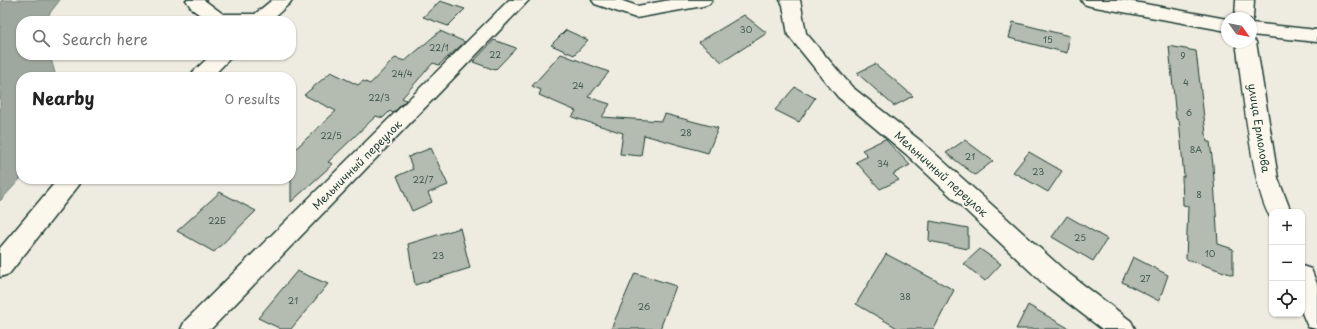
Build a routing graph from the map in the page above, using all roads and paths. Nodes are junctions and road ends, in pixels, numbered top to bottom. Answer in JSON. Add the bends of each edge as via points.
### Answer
{"nodes":[{"id":1,"x":195,"y":0,"type":"edge"},
{"id":2,"x":283,"y":0,"type":"edge"},
{"id":3,"x":520,"y":0,"type":"edge"},
{"id":4,"x":601,"y":0,"type":"edge"},
{"id":5,"x":703,"y":0,"type":"edge"},
{"id":6,"x":789,"y":0,"type":"edge"},
{"id":7,"x":1090,"y":0,"type":"edge"},
{"id":8,"x":1245,"y":0,"type":"edge"},
{"id":9,"x":1244,"y":12,"type":"edge"},
{"id":10,"x":213,"y":16,"type":"edge"},
{"id":11,"x":263,"y":16,"type":"edge"},
{"id":12,"x":1221,"y":24,"type":"edge"},
{"id":13,"x":1257,"y":30,"type":"edge"},
{"id":14,"x":1317,"y":36,"type":"edge"},
{"id":15,"x":1247,"y":48,"type":"edge"},
{"id":16,"x":218,"y":60,"type":"edge"},
{"id":17,"x":205,"y":72,"type":"edge"},
{"id":18,"x":67,"y":184,"type":"edge"},
{"id":19,"x":1278,"y":209,"type":"edge"},
{"id":20,"x":0,"y":266,"type":"edge"},
{"id":21,"x":1303,"y":281,"type":"edge"},
{"id":22,"x":1317,"y":319,"type":"edge"},
{"id":23,"x":194,"y":329,"type":"edge"},
{"id":24,"x":1122,"y":329,"type":"edge"}],
"edges":[{"from":1,"to":10,"type":"street"},
{"from":2,"to":11,"type":"street"},
{"from":3,"to":23,"type":"street","name":"Мельничный переулок"},
{"from":4,"to":5,"type":"street","via":[[636,12]]},
{"from":6,"to":24,"type":"street","name":"Мельничный переулок","via":[[792,2],[797,36],[845,92],[914,148],[1055,278]]},
{"from":7,"to":12,"type":"street"},
{"from":8,"to":9,"type":"street"},
{"from":13,"to":14,"type":"street"},
{"from":15,"to":19,"type":"street","name":"улица Ермолова","via":[[1267,178]]},
{"from":16,"to":17,"type":"street"},
{"from":18,"to":20,"type":"street"},
{"from":21,"to":22,"type":"street"}]}
